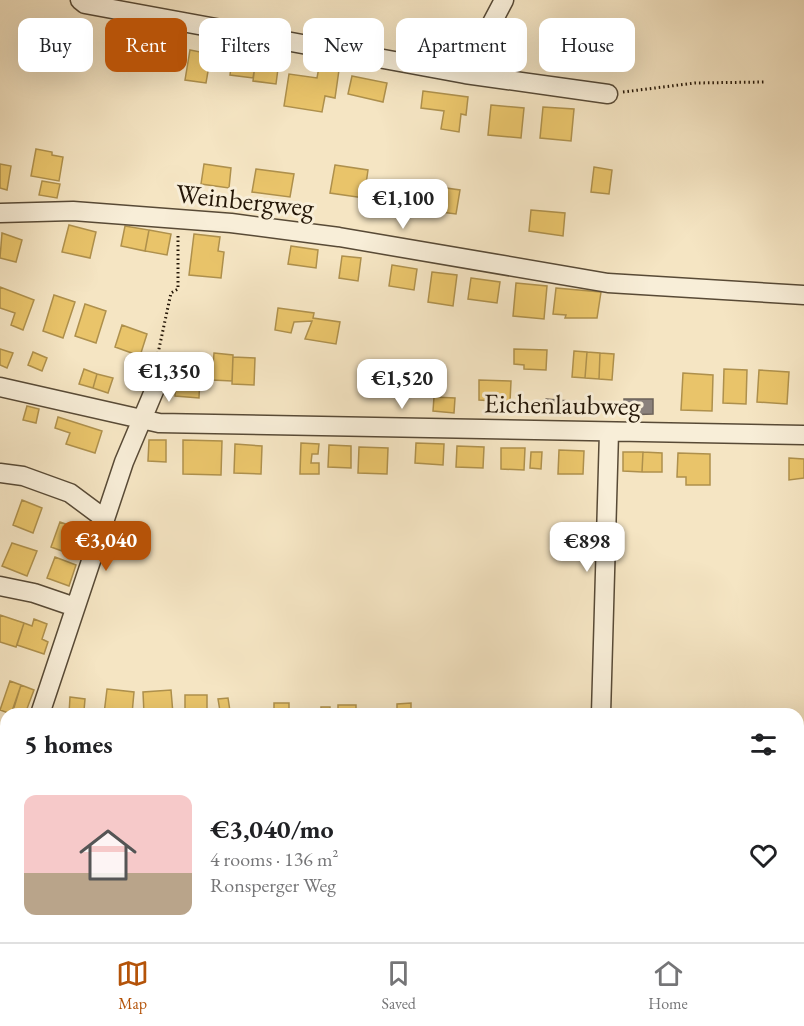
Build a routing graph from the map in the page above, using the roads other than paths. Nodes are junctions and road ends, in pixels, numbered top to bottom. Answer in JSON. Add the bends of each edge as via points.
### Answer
{"nodes":[{"id":1,"x":80,"y":0,"type":"edge"},
{"id":2,"x":504,"y":0,"type":"edge"},
{"id":3,"x":465,"y":74,"type":"junction"},
{"id":4,"x":608,"y":94,"type":"road end"},
{"id":5,"x":0,"y":213,"type":"edge"},
{"id":6,"x":804,"y":295,"type":"edge"},
{"id":7,"x":162,"y":372,"type":"road end"},
{"id":8,"x":0,"y":387,"type":"edge"},
{"id":9,"x":143,"y":420,"type":"junction"},
{"id":10,"x":609,"y":432,"type":"junction"},
{"id":11,"x":804,"y":435,"type":"edge"},
{"id":12,"x":0,"y":473,"type":"edge"},
{"id":13,"x":105,"y":519,"type":"junction"},
{"id":14,"x":0,"y":586,"type":"edge"},
{"id":15,"x":75,"y":607,"type":"junction"},
{"id":16,"x":42,"y":708,"type":"edge"},
{"id":17,"x":600,"y":708,"type":"edge"}],
"edges":[{"from":1,"to":3,"type":"street"},
{"from":2,"to":3,"type":"street"},
{"from":3,"to":4,"type":"street"},
{"from":5,"to":6,"type":"street","name":"Weinbergweg","via":[[73,212],[231,223],[339,237],[608,283]]},
{"from":7,"to":9,"type":"street"},
{"from":8,"to":9,"type":"street","name":"Eichenlaubweg"},
{"from":9,"to":10,"type":"street","name":"Eichenlaubweg"},
{"from":9,"to":13,"type":"street"},
{"from":10,"to":11,"type":"street","name":"Eichenlaubweg"},
{"from":10,"to":17,"type":"street"},
{"from":12,"to":13,"type":"street","via":[[23,476],[70,493]]},
{"from":13,"to":15,"type":"street"},
{"from":14,"to":15,"type":"street"},
{"from":15,"to":16,"type":"street"}]}
